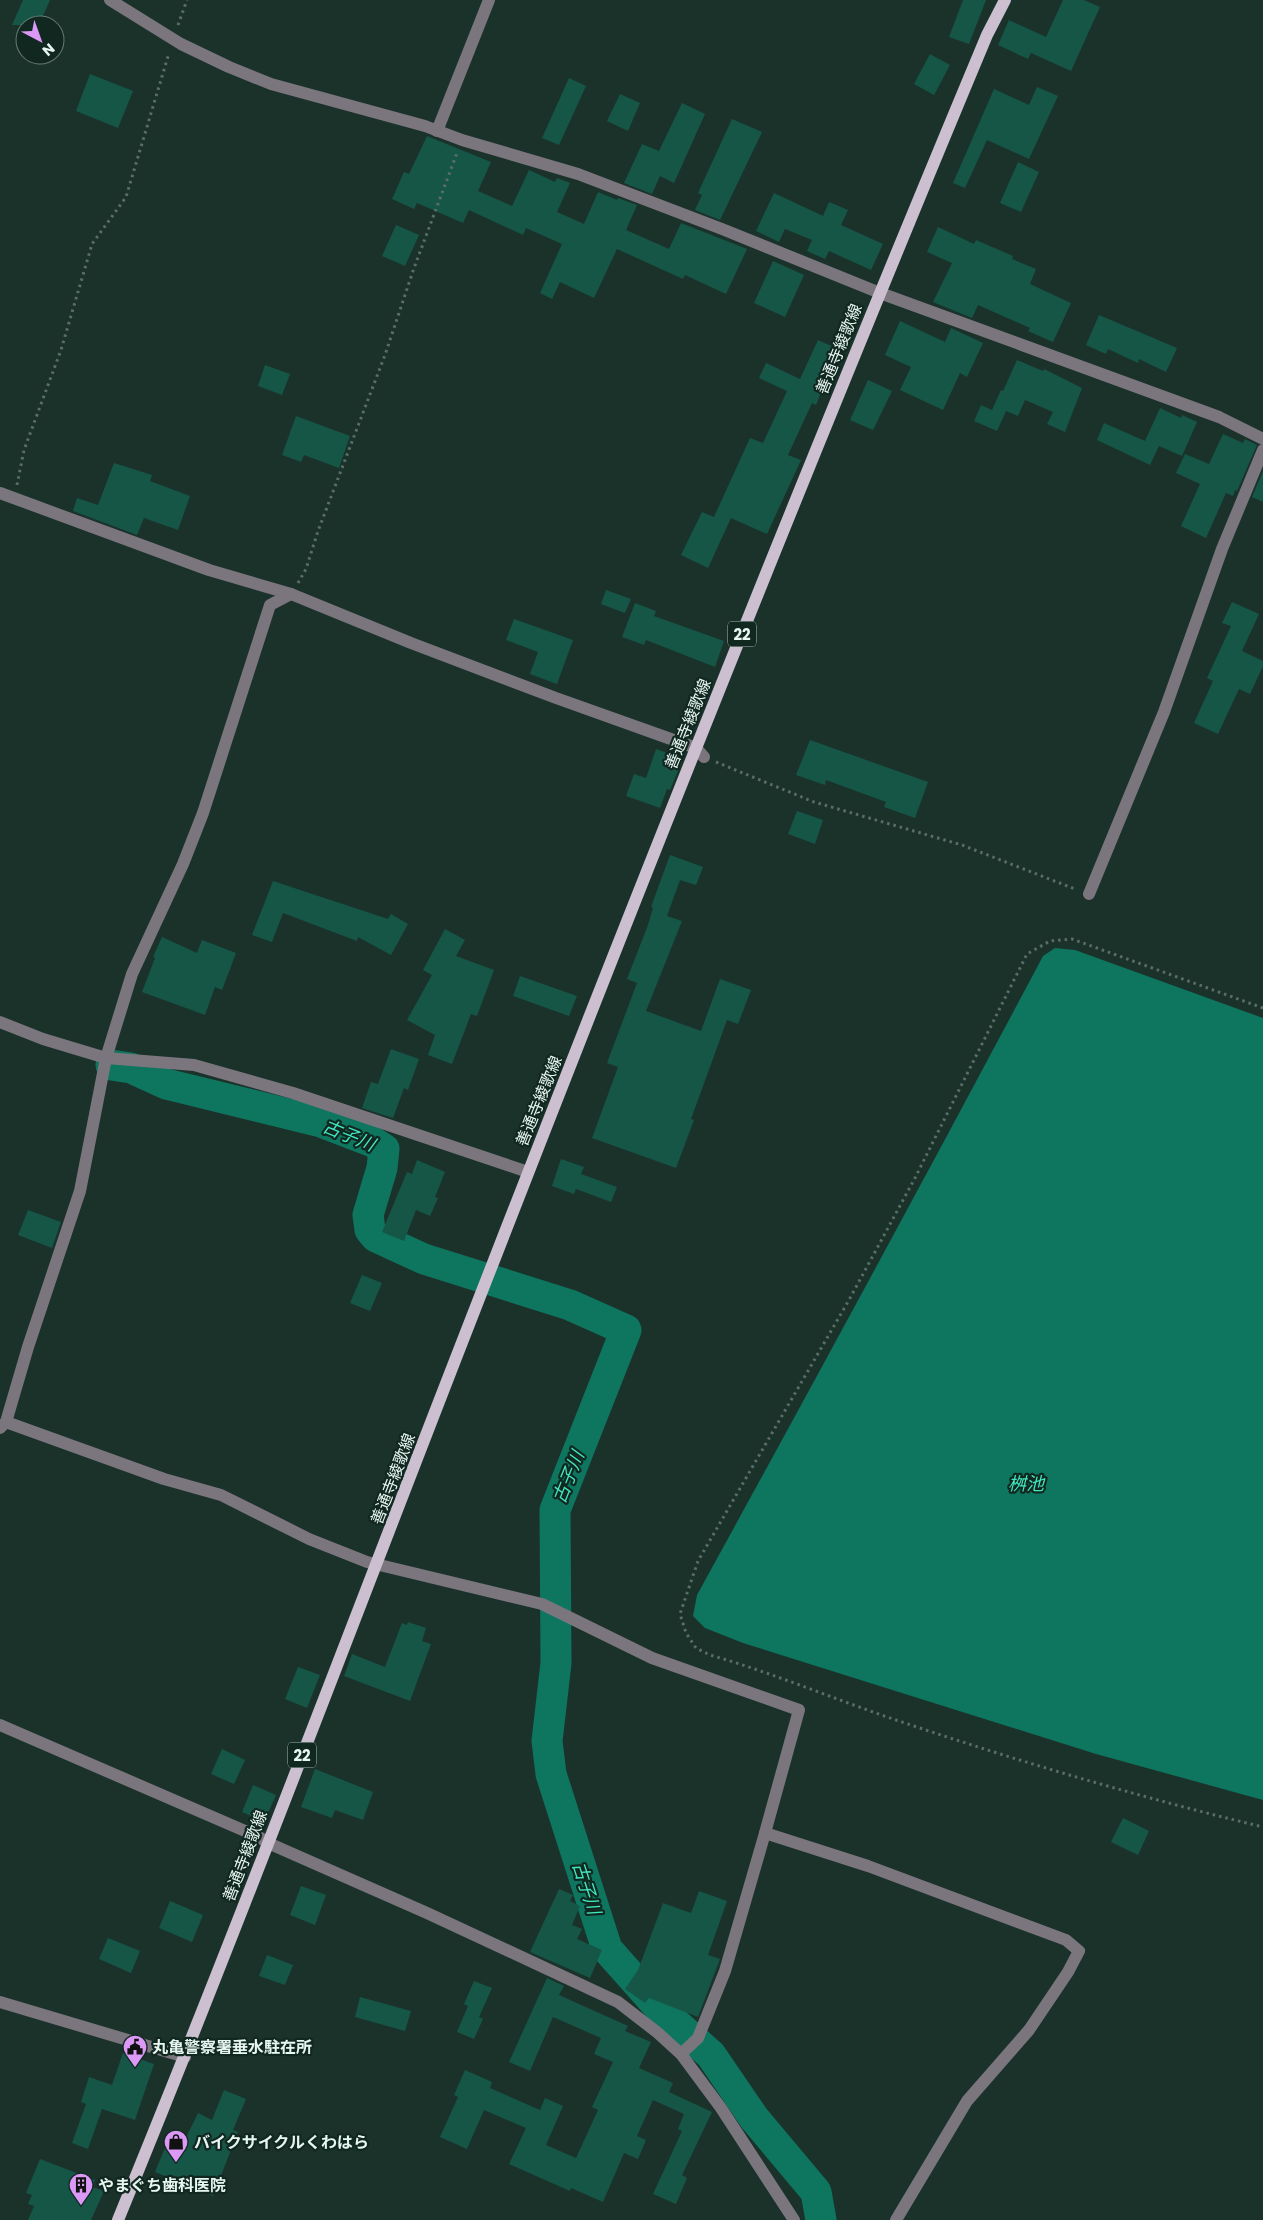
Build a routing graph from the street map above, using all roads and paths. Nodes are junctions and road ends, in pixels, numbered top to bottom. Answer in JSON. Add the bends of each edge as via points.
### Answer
{"nodes":[{"id":1,"x":110,"y":0,"type":"edge"},
{"id":2,"x":187,"y":0,"type":"edge"},
{"id":3,"x":489,"y":0,"type":"edge"},
{"id":4,"x":1005,"y":0,"type":"edge"},
{"id":5,"x":173,"y":38,"type":"junction"},
{"id":6,"x":437,"y":131,"type":"junction"},
{"id":7,"x":462,"y":140,"type":"junction"},
{"id":8,"x":880,"y":293,"type":"junction"},
{"id":9,"x":1263,"y":439,"type":"edge"},
{"id":10,"x":1263,"y":450,"type":"edge"},
{"id":11,"x":0,"y":493,"type":"edge"},
{"id":12,"x":14,"y":498,"type":"junction"},
{"id":13,"x":291,"y":594,"type":"junction"},
{"id":14,"x":700,"y":752,"type":"junction"},
{"id":15,"x":1089,"y":894,"type":"joint"},
{"id":16,"x":1263,"y":1008,"type":"edge"},
{"id":17,"x":0,"y":1022,"type":"edge"},
{"id":18,"x":106,"y":1058,"type":"junction"},
{"id":19,"x":528,"y":1172,"type":"junction"},
{"id":20,"x":3,"y":1425,"type":"edge"},
{"id":21,"x":377,"y":1564,"type":"junction"},
{"id":22,"x":0,"y":1725,"type":"edge"},
{"id":23,"x":1263,"y":1827,"type":"edge"},
{"id":24,"x":766,"y":1833,"type":"junction"},
{"id":25,"x":268,"y":1843,"type":"junction"},
{"id":26,"x":0,"y":2002,"type":"edge"},
{"id":27,"x":681,"y":2054,"type":"junction"},
{"id":28,"x":185,"y":2057,"type":"junction"},
{"id":29,"x":118,"y":2220,"type":"edge"},
{"id":30,"x":794,"y":2220,"type":"edge"},
{"id":31,"x":896,"y":2220,"type":"edge"}],
"edges":[{"from":1,"to":5,"type":"street"},
{"from":2,"to":5,"type":"path"},
{"from":3,"to":6,"type":"street"},
{"from":4,"to":8,"type":"main road","name":"善通寺綾歌線","number":"22","via":[[987,35]]},
{"from":5,"to":6,"type":"street","via":[[228,67],[272,84]]},
{"from":5,"to":12,"type":"path","via":[[126,196],[92,244],[61,350],[24,450]]},
{"from":6,"to":7,"type":"street"},
{"from":7,"to":8,"type":"street","via":[[578,174]]},
{"from":7,"to":13,"type":"path","via":[[306,569]]},
{"from":8,"to":9,"type":"street","via":[[1219,417]]},
{"from":8,"to":14,"type":"main road","name":"善通寺綾歌線","number":"22"},
{"from":10,"to":15,"type":"street","via":[[1222,549],[1164,712]]},
{"from":11,"to":12,"type":"street"},
{"from":12,"to":13,"type":"street","via":[[209,570]]},
{"from":13,"to":14,"type":"street"},
{"from":13,"to":18,"type":"street","via":[[270,605],[203,813],[132,974]]},
{"from":14,"to":15,"type":"path","via":[[814,802],[962,845]]},
{"from":14,"to":19,"type":"main road","name":"善通寺綾歌線","number":"22"},
{"from":16,"to":23,"type":"path","via":[[1072,939],[1050,941],[1028,954],[849,1300],[698,1561],[680,1614],[686,1633],[696,1648],[710,1655],[1073,1777]]},
{"from":17,"to":18,"type":"street","via":[[42,1039]]},
{"from":18,"to":19,"type":"street","via":[[194,1065],[293,1093]]},
{"from":18,"to":20,"type":"street","via":[[80,1191]]},
{"from":19,"to":21,"type":"main road","name":"善通寺綾歌線","number":"22"},
{"from":20,"to":21,"type":"street","via":[[221,1495],[310,1539]]},
{"from":21,"to":24,"type":"street","via":[[542,1604],[652,1658],[798,1710]]},
{"from":21,"to":25,"type":"main road","name":"善通寺綾歌線","number":"22"},
{"from":22,"to":25,"type":"street"},
{"from":24,"to":27,"type":"street","via":[[725,1972],[698,2038]]},
{"from":24,"to":31,"type":"street","via":[[868,1866],[1066,1940],[1079,1951],[1028,2030],[967,2101]]},
{"from":25,"to":27,"type":"street","via":[[618,2002]]},
{"from":25,"to":28,"type":"main road","name":"善通寺綾歌線","number":"22"},
{"from":26,"to":28,"type":"street"},
{"from":27,"to":30,"type":"street","via":[[722,2108]]},
{"from":28,"to":29,"type":"main road","name":"善通寺綾歌線","number":"22"}]}
